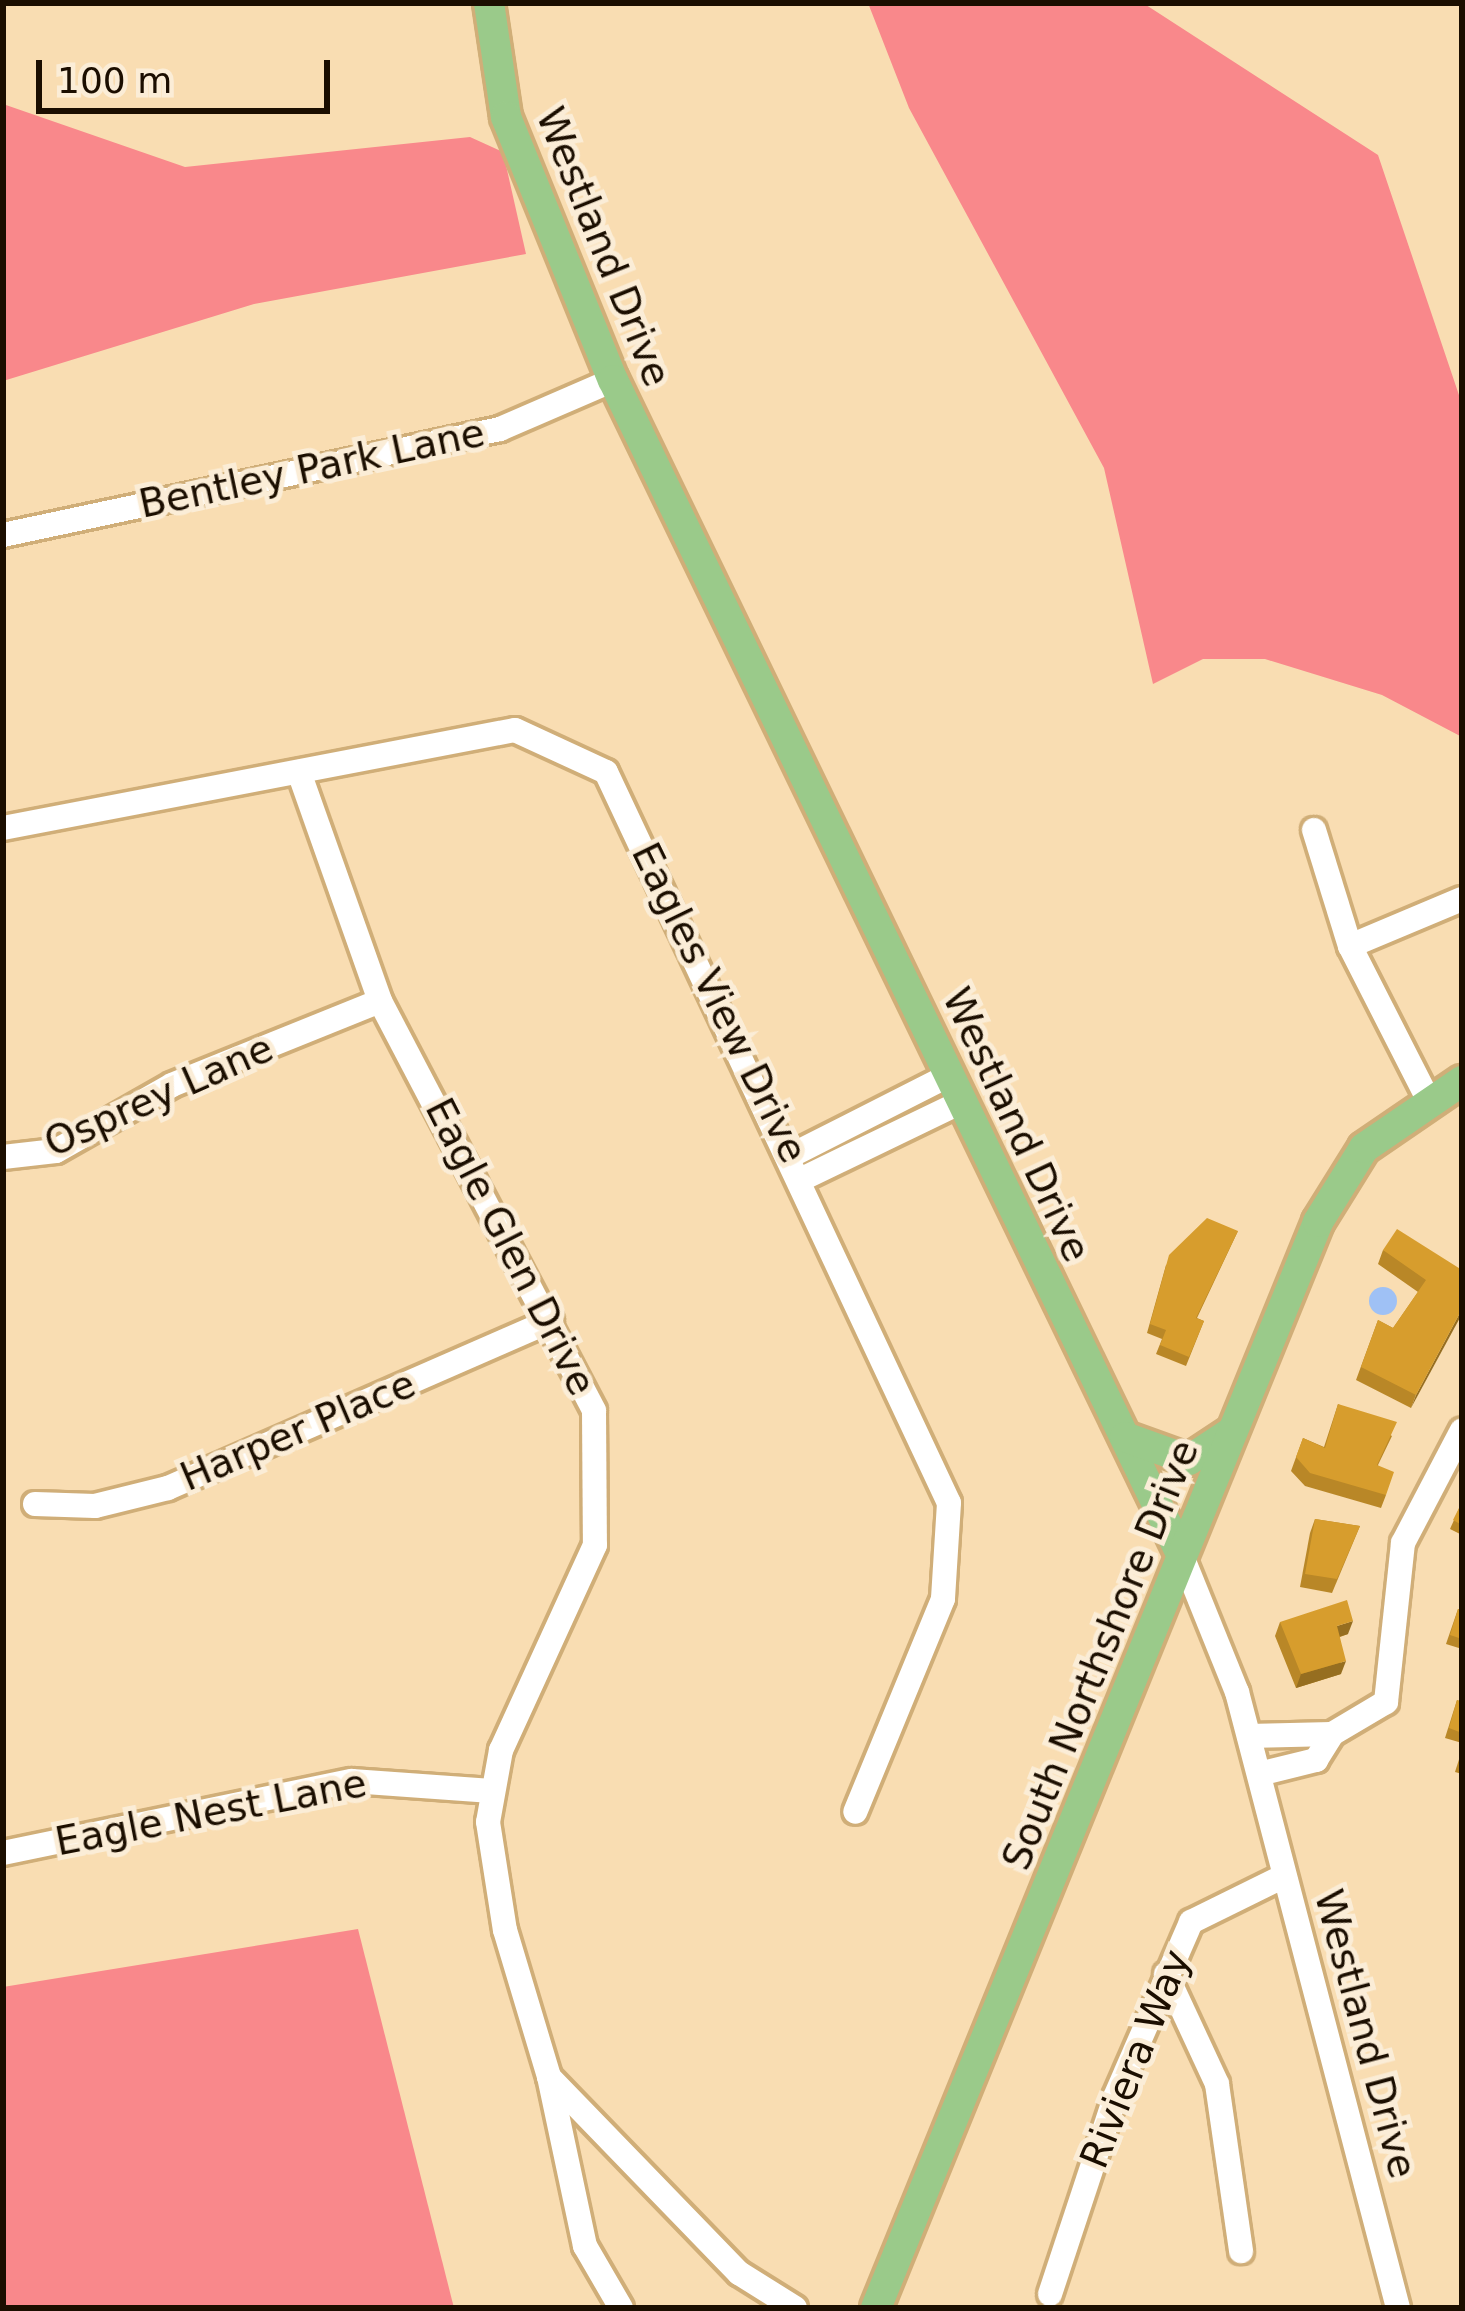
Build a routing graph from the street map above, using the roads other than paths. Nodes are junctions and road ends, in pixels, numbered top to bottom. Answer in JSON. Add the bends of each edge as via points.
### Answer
{"nodes":[{"id":1,"x":489,"y":3,"type":"edge"},
{"id":2,"x":613,"y":380,"type":"junction"},
{"id":3,"x":3,"y":535,"type":"edge"},
{"id":4,"x":299,"y":772,"type":"junction"},
{"id":5,"x":3,"y":828,"type":"edge"},
{"id":6,"x":1314,"y":830,"type":"dead end"},
{"id":7,"x":1462,"y":899,"type":"edge"},
{"id":8,"x":1350,"y":946,"type":"junction"},
{"id":9,"x":380,"y":1000,"type":"junction"},
{"id":10,"x":1462,"y":1081,"type":"edge"},
{"id":11,"x":956,"y":1088,"type":"junction"},
{"id":12,"x":1427,"y":1097,"type":"junction"},
{"id":13,"x":3,"y":1157,"type":"edge"},
{"id":14,"x":798,"y":1167,"type":"junction"},
{"id":15,"x":551,"y":1321,"type":"junction"},
{"id":16,"x":1238,"y":1424,"type":"junction"},
{"id":17,"x":1462,"y":1430,"type":"edge"},
{"id":18,"x":1124,"y":1437,"type":"junction"},
{"id":19,"x":35,"y":1504,"type":"dead end"},
{"id":20,"x":1182,"y":1556,"type":"junction"},
{"id":21,"x":1332,"y":1734,"type":"junction"},
{"id":22,"x":1249,"y":1736,"type":"junction"},
{"id":23,"x":1258,"y":1774,"type":"junction"},
{"id":24,"x":491,"y":1791,"type":"junction"},
{"id":25,"x":855,"y":1812,"type":"dead end"},
{"id":26,"x":3,"y":1853,"type":"edge"},
{"id":27,"x":1282,"y":1877,"type":"junction"},
{"id":28,"x":1166,"y":1974,"type":"junction"},
{"id":29,"x":549,"y":2077,"type":"junction"},
{"id":30,"x":1241,"y":2252,"type":"dead end"},
{"id":31,"x":1050,"y":2294,"type":"dead end"},
{"id":32,"x":621,"y":2308,"type":"edge"},
{"id":33,"x":795,"y":2308,"type":"edge"},
{"id":34,"x":876,"y":2308,"type":"edge"},
{"id":35,"x":1398,"y":2308,"type":"edge"}],
"edges":[{"from":1,"to":2,"type":"main road","name":"Westland Drive","via":[[506,117]]},
{"from":2,"to":3,"type":"street","name":"Bentley Park Lane","via":[[500,429]]},
{"from":2,"to":11,"type":"main road","name":"Westland Drive"},
{"from":4,"to":5,"type":"street","name":"Eagles View Drive"},
{"from":4,"to":9,"type":"street","name":"Eagle Glen Drive"},
{"from":4,"to":14,"type":"street","name":"Eagles View Drive","via":[[514,730],[606,772]]},
{"from":6,"to":8,"type":"street"},
{"from":7,"to":8,"type":"street"},
{"from":8,"to":12,"type":"street"},
{"from":9,"to":13,"type":"street","name":"Osprey Lane","via":[[172,1085],[56,1151]]},
{"from":9,"to":15,"type":"street","name":"Eagle Glen Drive"},
{"from":10,"to":12,"type":"main road","name":"South Northshore Drive"},
{"from":11,"to":14,"type":"street"},
{"from":11,"to":18,"type":"main road","name":"Westland Drive"},
{"from":12,"to":16,"type":"main road","name":"South Northshore Drive","via":[[1364,1148],[1318,1222]]},
{"from":14,"to":25,"type":"street","name":"Eagles View Drive","via":[[949,1503],[943,1599]]},
{"from":15,"to":19,"type":"street","name":"Harper Place","via":[[168,1488],[95,1506]]},
{"from":15,"to":24,"type":"street","name":"Eagle Glen Drive","via":[[594,1411],[595,1545]]},
{"from":16,"to":18,"type":"main road","via":[[1189,1460]]},
{"from":16,"to":20,"type":"main road","name":"South Northshore Drive"},
{"from":17,"to":21,"type":"street","via":[[1403,1544],[1387,1702]]},
{"from":18,"to":20,"type":"main road","name":"Westland Drive"},
{"from":20,"to":22,"type":"street","name":"Westland Drive"},
{"from":20,"to":34,"type":"main road","name":"South Northshore Drive"},
{"from":21,"to":22,"type":"street"},
{"from":21,"to":23,"type":"street","via":[[1316,1760]]},
{"from":22,"to":23,"type":"street","name":"Westland Drive"},
{"from":23,"to":27,"type":"street","name":"Westland Drive"},
{"from":24,"to":26,"type":"street","name":"Eagle Nest Lane","via":[[352,1781]]},
{"from":24,"to":29,"type":"street","name":"Eagle Glen Drive","via":[[505,1930]]},
{"from":27,"to":28,"type":"street","name":"Riviera Way","via":[[1196,1916]]},
{"from":27,"to":35,"type":"street","name":"Westland Drive"},
{"from":28,"to":30,"type":"street","via":[[1217,2084]]},
{"from":28,"to":31,"type":"street","name":"Riviera Way"},
{"from":29,"to":32,"type":"street","name":"Eagle Glen Drive","via":[[585,2246]]},
{"from":29,"to":33,"type":"street","name":"Eagle Glen Drive","via":[[739,2273]]}]}
